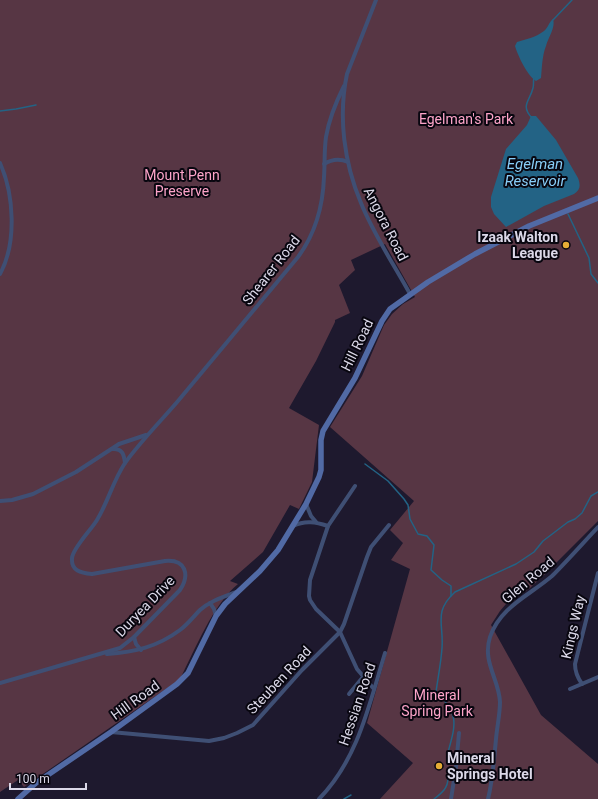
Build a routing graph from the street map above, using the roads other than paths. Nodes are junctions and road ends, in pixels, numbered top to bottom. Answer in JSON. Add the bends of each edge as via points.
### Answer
{"nodes":[{"id":1,"x":376,"y":0,"type":"edge"},
{"id":2,"x":344,"y":86,"type":"junction"},
{"id":3,"x":348,"y":162,"type":"junction"},
{"id":4,"x":0,"y":163,"type":"edge"},
{"id":5,"x":324,"y":164,"type":"junction"},
{"id":6,"x":598,"y":198,"type":"edge"},
{"id":7,"x":0,"y":274,"type":"edge"},
{"id":8,"x":410,"y":294,"type":"junction"},
{"id":9,"x":147,"y":435,"type":"junction"},
{"id":10,"x":110,"y":449,"type":"junction"},
{"id":11,"x":125,"y":464,"type":"junction"},
{"id":12,"x":355,"y":486,"type":"dead end"},
{"id":13,"x":0,"y":501,"type":"edge"},
{"id":14,"x":306,"y":504,"type":"junction"},
{"id":15,"x":316,"y":522,"type":"junction"},
{"id":16,"x":389,"y":525,"type":"dead end"},
{"id":17,"x":293,"y":526,"type":"junction"},
{"id":18,"x":328,"y":526,"type":"junction"},
{"id":19,"x":598,"y":527,"type":"edge"},
{"id":20,"x":598,"y":573,"type":"edge"},
{"id":21,"x":236,"y":592,"type":"junction"},
{"id":22,"x":210,"y":603,"type":"junction"},
{"id":23,"x":216,"y":616,"type":"junction"},
{"id":24,"x":340,"y":632,"type":"junction"},
{"id":25,"x":134,"y":637,"type":"junction"},
{"id":26,"x":141,"y":650,"type":"junction"},
{"id":27,"x":385,"y":654,"type":"dead end"},
{"id":28,"x":99,"y":655,"type":"junction"},
{"id":29,"x":598,"y":677,"type":"edge"},
{"id":30,"x":363,"y":678,"type":"junction"},
{"id":31,"x":0,"y":682,"type":"edge"},
{"id":32,"x":582,"y":684,"type":"junction"},
{"id":33,"x":374,"y":689,"type":"junction"},
{"id":34,"x":570,"y":689,"type":"dead end"},
{"id":35,"x":349,"y":694,"type":"dead end"},
{"id":36,"x":111,"y":732,"type":"junction"},
{"id":37,"x":459,"y":733,"type":"dead end"},
{"id":38,"x":18,"y":799,"type":"edge"},
{"id":39,"x":319,"y":799,"type":"edge"},
{"id":40,"x":451,"y":799,"type":"edge"},
{"id":41,"x":488,"y":799,"type":"edge"}],
"edges":[{"from":1,"to":2,"type":"street","name":"Angora Road"},
{"from":2,"to":3,"type":"street","name":"Angora Road","via":[[344,126]]},
{"from":2,"to":5,"type":"street","name":"Shearer Road","via":[[326,137]]},
{"from":3,"to":5,"type":"street","via":[[339,159]]},
{"from":3,"to":8,"type":"street","name":"Angora Road","via":[[361,204]]},
{"from":4,"to":7,"type":"street","via":[[9,194],[12,232],[7,258]]},
{"from":5,"to":9,"type":"street","name":"Shearer Road","via":[[319,214],[302,252],[171,410]]},
{"from":6,"to":8,"type":"street","name":"Hill Road","via":[[529,226],[475,254]]},
{"from":8,"to":14,"type":"street","name":"Hill Road","via":[[390,309],[355,378],[323,431],[321,470],[318,482]]},
{"from":9,"to":10,"type":"street"},
{"from":9,"to":11,"type":"street","name":"Duryea Drive"},
{"from":10,"to":11,"type":"street","via":[[123,453]]},
{"from":10,"to":13,"type":"street","via":[[76,472],[50,485],[21,498]]},
{"from":11,"to":25,"type":"street","name":"Duryea Drive","via":[[98,518],[72,557],[74,568],[82,574],[169,561],[183,567],[186,578],[180,590]]},
{"from":12,"to":18,"type":"street"},
{"from":14,"to":15,"type":"street"},
{"from":14,"to":17,"type":"street","name":"Hill Road"},
{"from":15,"to":17,"type":"street"},
{"from":15,"to":18,"type":"street"},
{"from":16,"to":24,"type":"street","name":"Steuben Road","via":[[367,557]]},
{"from":17,"to":21,"type":"street","name":"Hill Road","via":[[268,562]]},
{"from":18,"to":24,"type":"street","via":[[310,580],[309,596],[316,609]]},
{"from":19,"to":41,"type":"street","name":"Glen Road","via":[[551,576],[509,608],[490,637],[489,662],[500,703]]},
{"from":20,"to":32,"type":"street","name":"Kings Way","via":[[575,664],[577,676]]},
{"from":21,"to":22,"type":"street","name":"Hill Road"},
{"from":21,"to":23,"type":"street","name":"Hill Road"},
{"from":22,"to":23,"type":"street"},
{"from":22,"to":26,"type":"street","name":"Hill Road","via":[[180,631]]},
{"from":23,"to":36,"type":"street","name":"Hill Road","via":[[188,673],[177,684]]},
{"from":24,"to":30,"type":"street"},
{"from":24,"to":36,"type":"street","name":"Steuben Road","via":[[253,725],[230,736],[208,741]]},
{"from":25,"to":26,"type":"street"},
{"from":25,"to":28,"type":"street","name":"Duryea Drive","via":[[120,648]]},
{"from":26,"to":28,"type":"street","name":"Hill Road"},
{"from":27,"to":33,"type":"street","name":"Hessian Road"},
{"from":28,"to":31,"type":"street","name":"Duryea Drive"},
{"from":29,"to":32,"type":"street"},
{"from":30,"to":33,"type":"street"},
{"from":30,"to":35,"type":"street"},
{"from":32,"to":34,"type":"street"},
{"from":33,"to":39,"type":"street","name":"Hessian Road","via":[[352,753],[341,772]]},
{"from":36,"to":38,"type":"street","name":"Hill Road","via":[[36,783]]},
{"from":37,"to":40,"type":"street"}]}
